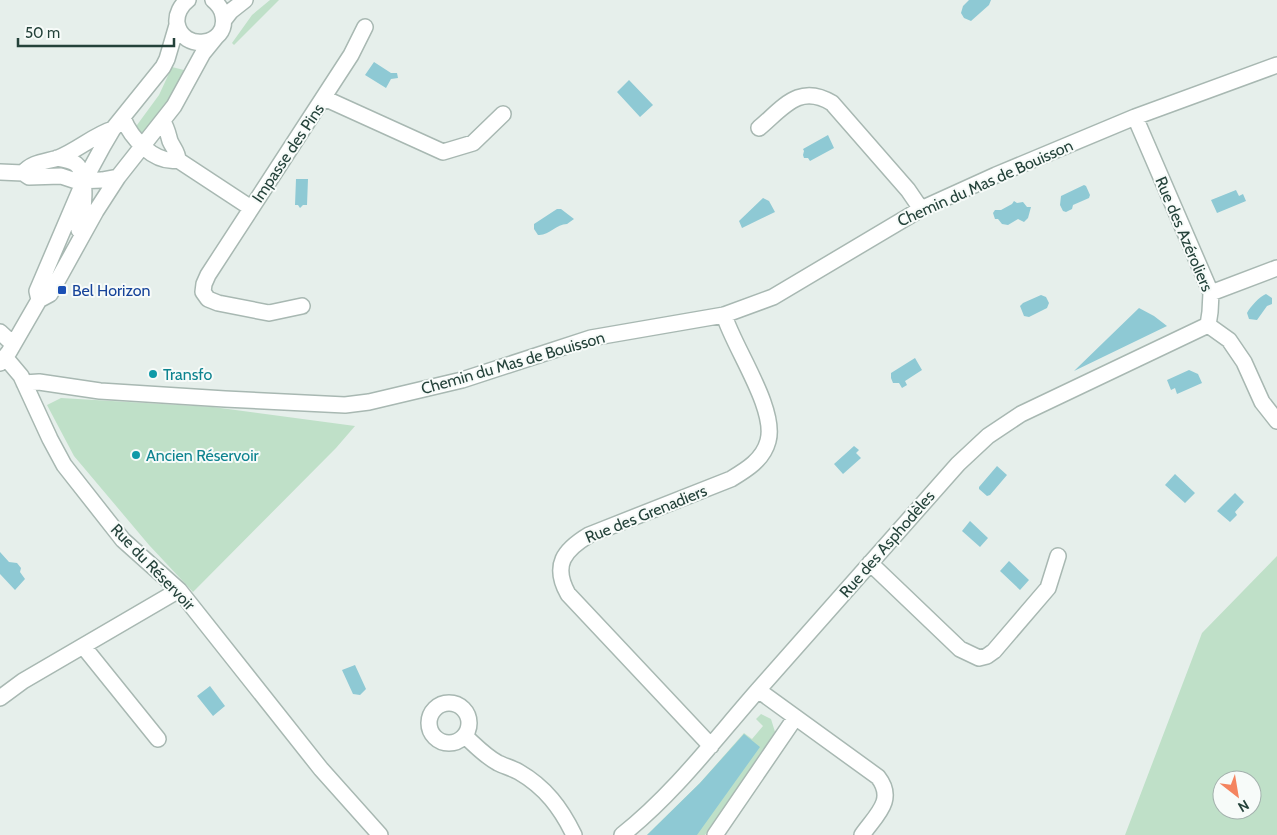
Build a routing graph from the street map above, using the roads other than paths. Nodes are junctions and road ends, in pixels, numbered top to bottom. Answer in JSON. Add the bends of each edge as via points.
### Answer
{"nodes":[{"id":1,"x":188,"y":0,"type":"edge"},
{"id":2,"x":213,"y":0,"type":"edge"},
{"id":3,"x":245,"y":0,"type":"edge"},
{"id":4,"x":177,"y":13,"type":"edge"},
{"id":5,"x":224,"y":20,"type":"junction"},
{"id":6,"x":365,"y":27,"type":"dead end"},
{"id":7,"x":216,"y":37,"type":"junction"},
{"id":8,"x":1277,"y":65,"type":"edge"},
{"id":9,"x":324,"y":98,"type":"junction"},
{"id":10,"x":503,"y":114,"type":"dead end"},
{"id":11,"x":1135,"y":117,"type":"junction"},
{"id":12,"x":163,"y":122,"type":"junction"},
{"id":13,"x":118,"y":124,"type":"junction"},
{"id":14,"x":759,"y":128,"type":"dead end"},
{"id":15,"x":143,"y":147,"type":"junction"},
{"id":16,"x":57,"y":158,"type":"junction"},
{"id":17,"x":178,"y":160,"type":"junction"},
{"id":18,"x":0,"y":172,"type":"edge"},
{"id":19,"x":23,"y":173,"type":"junction"},
{"id":20,"x":118,"y":177,"type":"junction"},
{"id":21,"x":84,"y":181,"type":"junction"},
{"id":22,"x":252,"y":208,"type":"junction"},
{"id":23,"x":920,"y":209,"type":"junction"},
{"id":24,"x":73,"y":251,"type":"junction"},
{"id":25,"x":1277,"y":268,"type":"edge"},
{"id":26,"x":1211,"y":293,"type":"junction"},
{"id":27,"x":39,"y":300,"type":"junction"},
{"id":28,"x":302,"y":306,"type":"dead end"},
{"id":29,"x":724,"y":315,"type":"junction"},
{"id":30,"x":1208,"y":325,"type":"junction"},
{"id":31,"x":0,"y":332,"type":"edge"},
{"id":32,"x":6,"y":354,"type":"edge"},
{"id":33,"x":24,"y":384,"type":"junction"},
{"id":34,"x":1277,"y":421,"type":"edge"},
{"id":35,"x":1058,"y":556,"type":"dead end"},
{"id":36,"x":870,"y":563,"type":"junction"},
{"id":37,"x":179,"y":590,"type":"junction"},
{"id":38,"x":83,"y":646,"type":"junction"},
{"id":39,"x":758,"y":690,"type":"junction"},
{"id":40,"x":0,"y":698,"type":"edge"},
{"id":41,"x":795,"y":718,"type":"junction"},
{"id":42,"x":465,"y":736,"type":"dead end"},
{"id":43,"x":158,"y":739,"type":"dead end"},
{"id":44,"x":711,"y":746,"type":"junction"},
{"id":45,"x":380,"y":835,"type":"edge"},
{"id":46,"x":574,"y":835,"type":"edge"},
{"id":47,"x":622,"y":835,"type":"edge"},
{"id":48,"x":715,"y":835,"type":"edge"},
{"id":49,"x":862,"y":835,"type":"edge"}],
"edges":[{"from":1,"to":4,"type":"street"},
{"from":2,"to":5,"type":"street"},
{"from":3,"to":5,"type":"street"},
{"from":4,"to":7,"type":"street","via":[[184,36],[191,41],[204,43]]},
{"from":4,"to":13,"type":"street","via":[[170,52],[163,67]]},
{"from":5,"to":7,"type":"street"},
{"from":6,"to":9,"type":"street","name":"Impasse des Pins"},
{"from":7,"to":12,"type":"street"},
{"from":8,"to":11,"type":"street","name":"Chemin du Mas de Bouisson"},
{"from":9,"to":10,"type":"street","name":"Impasse des Pins","via":[[443,152],[473,143]]},
{"from":9,"to":22,"type":"street","name":"Impasse des Pins"},
{"from":11,"to":23,"type":"street","name":"Chemin du Mas de Bouisson"},
{"from":11,"to":26,"type":"street","name":"Rue des Azéroliers"},
{"from":12,"to":15,"type":"street"},
{"from":12,"to":17,"type":"street","via":[[178,153]]},
{"from":13,"to":15,"type":"street"},
{"from":13,"to":16,"type":"street"},
{"from":13,"to":21,"type":"street"},
{"from":14,"to":23,"type":"street","via":[[797,97],[812,94],[822,97],[832,103],[908,190]]},
{"from":15,"to":17,"type":"street","name":"Impasse des Pins","via":[[154,155]]},
{"from":15,"to":20,"type":"street"},
{"from":16,"to":19,"type":"street","via":[[28,166]]},
{"from":16,"to":21,"type":"street","via":[[76,164]]},
{"from":17,"to":22,"type":"street","name":"Impasse des Pins"},
{"from":18,"to":19,"type":"street"},
{"from":19,"to":21,"type":"street","via":[[29,177],[61,176]]},
{"from":20,"to":21,"type":"street"},
{"from":20,"to":24,"type":"street"},
{"from":21,"to":24,"type":"street","via":[[83,216]]},
{"from":21,"to":27,"type":"street","via":[[37,291]]},
{"from":22,"to":28,"type":"street","name":"Impasse des Pins","via":[[208,275],[203,292],[208,299],[218,303],[269,313]]},
{"from":23,"to":29,"type":"street","name":"Chemin du Mas de Bouisson","via":[[773,298]]},
{"from":24,"to":27,"type":"street","via":[[50,294]]},
{"from":25,"to":26,"type":"street"},
{"from":26,"to":30,"type":"street","name":"Rue des Azéroliers"},
{"from":27,"to":32,"type":"street"},
{"from":29,"to":33,"type":"street","name":"Chemin du Mas de Bouisson","via":[[590,338],[462,380],[345,405],[100,391],[39,382]]},
{"from":29,"to":44,"type":"street","name":"Rue des Grenadiers","via":[[769,422],[768,441],[759,458],[731,479],[589,535],[570,548],[561,564],[562,581],[568,594]]},
{"from":30,"to":34,"type":"street","via":[[1234,347],[1262,402]]},
{"from":30,"to":36,"type":"street","name":"Rue des Asphodèles","via":[[1021,414],[988,436],[958,464]]},
{"from":31,"to":32,"type":"street","name":"Rue du Réservoir"},
{"from":32,"to":33,"type":"street","name":"Rue du Réservoir"},
{"from":33,"to":37,"type":"street","name":"Rue du Réservoir","via":[[64,464],[123,540]]},
{"from":35,"to":36,"type":"street","via":[[1048,588],[994,651],[979,658],[960,649]]},
{"from":36,"to":39,"type":"street","name":"Rue des Asphodèles"},
{"from":37,"to":38,"type":"street"},
{"from":37,"to":45,"type":"street","name":"Rue du Réservoir","via":[[315,762]]},
{"from":38,"to":40,"type":"street"},
{"from":38,"to":43,"type":"street"},
{"from":39,"to":41,"type":"street"},
{"from":39,"to":44,"type":"street","name":"Rue des Asphodèles"},
{"from":41,"to":48,"type":"street"},
{"from":41,"to":49,"type":"street","via":[[884,784],[884,802]]},
{"from":42,"to":46,"type":"street","via":[[497,762],[517,771],[546,792]]},
{"from":44,"to":47,"type":"street","name":"Rue des Asphodèles","via":[[683,778]]}]}
